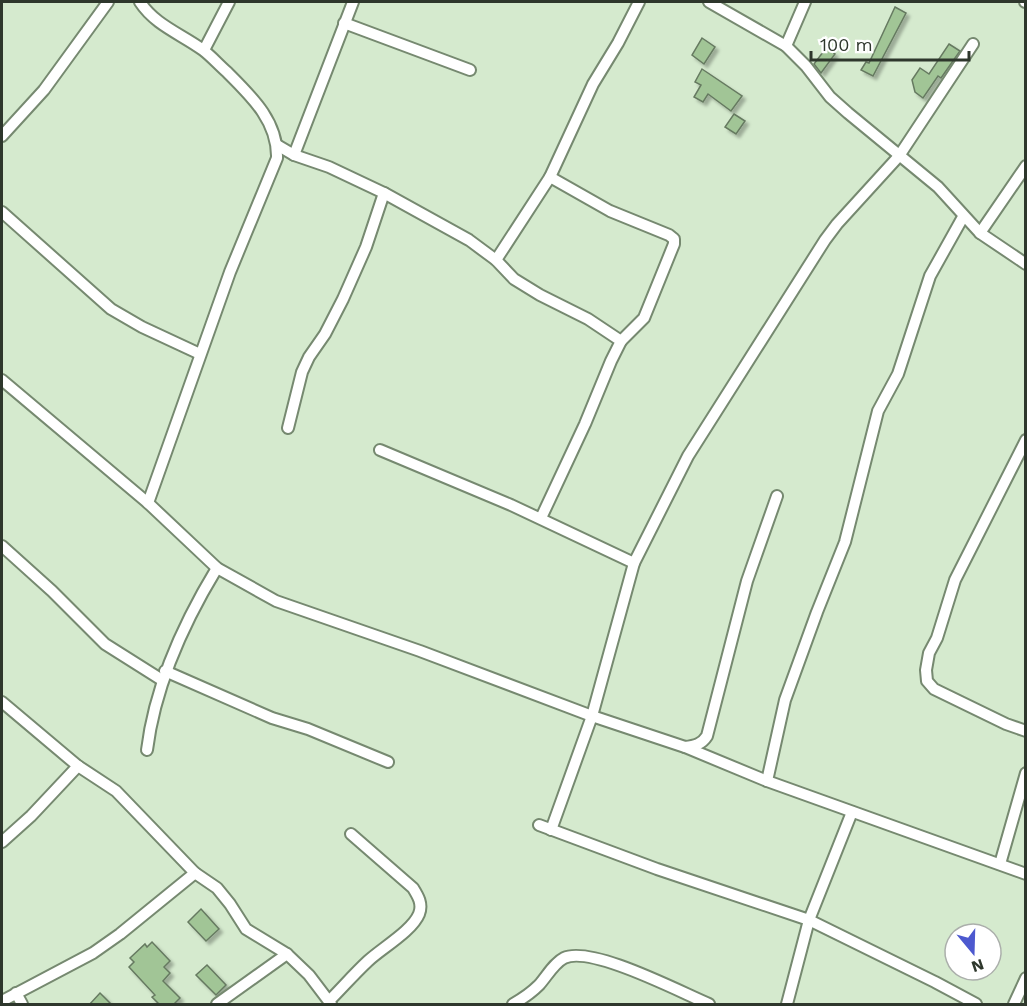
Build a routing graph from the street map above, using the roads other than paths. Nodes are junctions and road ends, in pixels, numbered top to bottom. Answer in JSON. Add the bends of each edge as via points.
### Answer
{"nodes":[{"id":1,"x":108,"y":2,"type":"edge"},
{"id":2,"x":141,"y":2,"type":"edge"},
{"id":3,"x":229,"y":2,"type":"edge"},
{"id":4,"x":353,"y":2,"type":"edge"},
{"id":5,"x":639,"y":2,"type":"edge"},
{"id":6,"x":709,"y":2,"type":"edge"},
{"id":7,"x":805,"y":2,"type":"edge"},
{"id":8,"x":344,"y":23,"type":"junction"},
{"id":9,"x":973,"y":44,"type":"dead end"},
{"id":10,"x":786,"y":46,"type":"junction"},
{"id":11,"x":204,"y":50,"type":"junction"},
{"id":12,"x":470,"y":70,"type":"dead end"},
{"id":13,"x":2,"y":136,"type":"edge"},
{"id":14,"x":277,"y":145,"type":"junction"},
{"id":15,"x":294,"y":155,"type":"junction"},
{"id":16,"x":899,"y":156,"type":"junction"},
{"id":17,"x":1026,"y":166,"type":"edge"},
{"id":18,"x":550,"y":177,"type":"junction"},
{"id":19,"x":384,"y":193,"type":"junction"},
{"id":20,"x":2,"y":212,"type":"edge"},
{"id":21,"x":963,"y":217,"type":"junction"},
{"id":22,"x":980,"y":233,"type":"junction"},
{"id":23,"x":496,"y":260,"type":"junction"},
{"id":24,"x":1026,"y":264,"type":"edge"},
{"id":25,"x":621,"y":341,"type":"junction"},
{"id":26,"x":200,"y":354,"type":"junction"},
{"id":27,"x":2,"y":380,"type":"edge"},
{"id":28,"x":288,"y":428,"type":"dead end"},
{"id":29,"x":1026,"y":440,"type":"edge"},
{"id":30,"x":380,"y":450,"type":"dead end"},
{"id":31,"x":777,"y":496,"type":"dead end"},
{"id":32,"x":148,"y":503,"type":"junction"},
{"id":33,"x":541,"y":518,"type":"junction"},
{"id":34,"x":2,"y":546,"type":"edge"},
{"id":35,"x":634,"y":562,"type":"junction"},
{"id":36,"x":217,"y":568,"type":"junction"},
{"id":37,"x":164,"y":676,"type":"junction"},
{"id":38,"x":2,"y":702,"type":"edge"},
{"id":39,"x":592,"y":717,"type":"junction"},
{"id":40,"x":1026,"y":731,"type":"edge"},
{"id":41,"x":685,"y":747,"type":"junction"},
{"id":42,"x":147,"y":750,"type":"dead end"},
{"id":43,"x":387,"y":762,"type":"dead end"},
{"id":44,"x":78,"y":766,"type":"junction"},
{"id":45,"x":1026,"y":773,"type":"edge"},
{"id":46,"x":767,"y":781,"type":"junction"},
{"id":47,"x":852,"y":812,"type":"junction"},
{"id":48,"x":539,"y":825,"type":"dead end"},
{"id":49,"x":551,"y":830,"type":"junction"},
{"id":50,"x":351,"y":834,"type":"dead end"},
{"id":51,"x":2,"y":842,"type":"edge"},
{"id":52,"x":1000,"y":864,"type":"junction"},
{"id":53,"x":195,"y":873,"type":"junction"},
{"id":54,"x":1026,"y":874,"type":"edge"},
{"id":55,"x":809,"y":920,"type":"junction"},
{"id":56,"x":287,"y":954,"type":"junction"},
{"id":57,"x":1026,"y":978,"type":"edge"},
{"id":58,"x":16,"y":993,"type":"junction"},
{"id":59,"x":2,"y":1001,"type":"edge"},
{"id":60,"x":330,"y":1003,"type":"edge"},
{"id":61,"x":21,"y":1005,"type":"edge"},
{"id":62,"x":217,"y":1005,"type":"edge"},
{"id":63,"x":513,"y":1005,"type":"edge"},
{"id":64,"x":709,"y":1005,"type":"edge"},
{"id":65,"x":787,"y":1005,"type":"edge"},
{"id":66,"x":976,"y":1005,"type":"edge"},
{"id":67,"x":1014,"y":1005,"type":"edge"}],
"edges":[{"from":1,"to":13,"type":"street","via":[[44,90]]},
{"from":2,"to":11,"type":"street","via":[[155,19]]},
{"from":3,"to":11,"type":"street"},
{"from":4,"to":8,"type":"street"},
{"from":5,"to":18,"type":"street","via":[[593,84]]},
{"from":6,"to":10,"type":"street"},
{"from":7,"to":10,"type":"street"},
{"from":8,"to":12,"type":"street"},
{"from":8,"to":15,"type":"street"},
{"from":9,"to":16,"type":"street"},
{"from":10,"to":16,"type":"street","via":[[830,97]]},
{"from":11,"to":14,"type":"street","via":[[256,101]]},
{"from":14,"to":15,"type":"street"},
{"from":14,"to":26,"type":"street","via":[[277,158]]},
{"from":15,"to":19,"type":"street"},
{"from":16,"to":21,"type":"street","via":[[946,195]]},
{"from":16,"to":35,"type":"street","via":[[825,240],[688,456]]},
{"from":17,"to":22,"type":"street"},
{"from":18,"to":23,"type":"street"},
{"from":18,"to":25,"type":"street","via":[[600,206],[674,238],[644,318]]},
{"from":19,"to":23,"type":"street","via":[[469,240]]},
{"from":19,"to":28,"type":"street","via":[[343,299],[302,372]]},
{"from":20,"to":26,"type":"street","via":[[111,309]]},
{"from":21,"to":22,"type":"street"},
{"from":21,"to":46,"type":"street","via":[[930,276],[898,374],[878,411],[845,542],[785,700]]},
{"from":22,"to":24,"type":"street"},
{"from":23,"to":25,"type":"street","via":[[514,279]]},
{"from":25,"to":33,"type":"street"},
{"from":26,"to":32,"type":"street"},
{"from":27,"to":32,"type":"street"},
{"from":29,"to":40,"type":"street","via":[[955,580],[926,670],[927,681],[934,689]]},
{"from":30,"to":33,"type":"street"},
{"from":31,"to":41,"type":"street","via":[[747,581],[707,736],[696,746]]},
{"from":32,"to":36,"type":"street"},
{"from":33,"to":35,"type":"street"},
{"from":34,"to":37,"type":"street","via":[[105,644]]},
{"from":35,"to":39,"type":"street"},
{"from":36,"to":37,"type":"street"},
{"from":36,"to":39,"type":"street","via":[[276,601]]},
{"from":37,"to":42,"type":"street"},
{"from":37,"to":43,"type":"street"},
{"from":38,"to":44,"type":"street"},
{"from":39,"to":41,"type":"street"},
{"from":39,"to":49,"type":"street"},
{"from":41,"to":46,"type":"street"},
{"from":44,"to":51,"type":"street"},
{"from":44,"to":53,"type":"street","via":[[116,791]]},
{"from":45,"to":52,"type":"street"},
{"from":46,"to":47,"type":"street"},
{"from":47,"to":52,"type":"street"},
{"from":47,"to":55,"type":"street"},
{"from":48,"to":49,"type":"street"},
{"from":49,"to":55,"type":"street"},
{"from":50,"to":60,"type":"street","via":[[413,888],[420,906],[412,923],[369,960]]},
{"from":52,"to":54,"type":"street"},
{"from":53,"to":56,"type":"street","via":[[217,888],[246,929]]},
{"from":53,"to":58,"type":"street","via":[[93,953]]},
{"from":55,"to":65,"type":"street"},
{"from":55,"to":66,"type":"street"},
{"from":56,"to":60,"type":"street"},
{"from":56,"to":62,"type":"street"},
{"from":57,"to":67,"type":"street"},
{"from":58,"to":59,"type":"street"},
{"from":58,"to":61,"type":"street"},
{"from":63,"to":64,"type":"street","via":[[537,987],[565,957],[578,955],[607,960]]}]}
